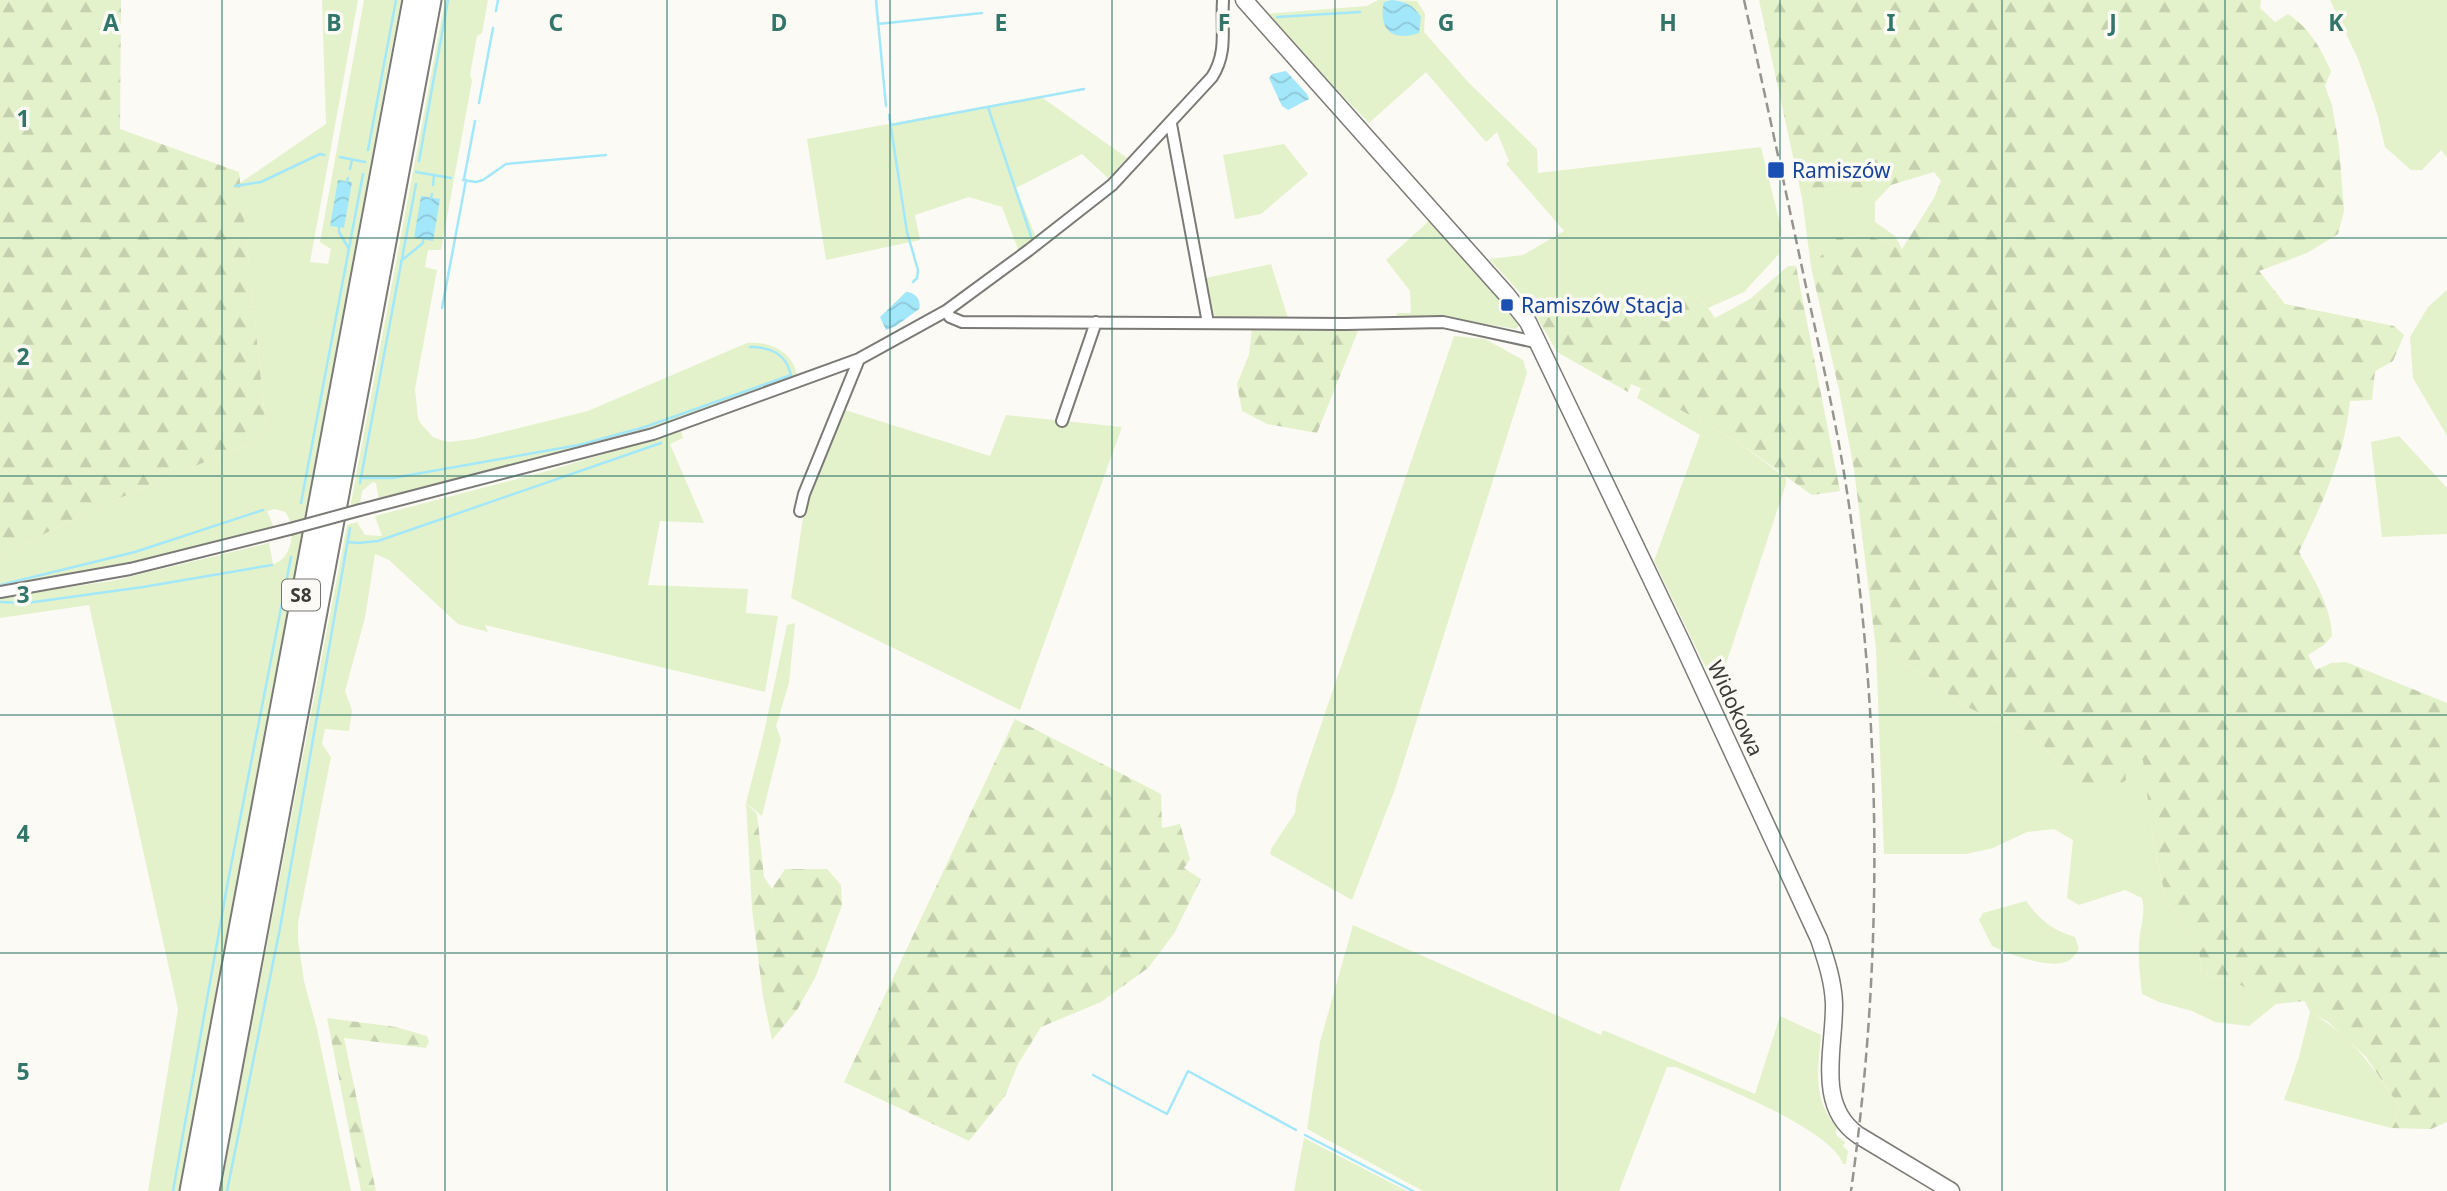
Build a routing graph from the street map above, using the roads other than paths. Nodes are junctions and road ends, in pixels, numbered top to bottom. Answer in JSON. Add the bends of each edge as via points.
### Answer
{"nodes":[{"id":1,"x":413,"y":0,"type":"edge"},
{"id":2,"x":431,"y":0,"type":"edge"},
{"id":3,"x":1223,"y":0,"type":"edge"},
{"id":4,"x":1244,"y":0,"type":"edge"},
{"id":5,"x":1171,"y":124,"type":"junction"},
{"id":6,"x":946,"y":311,"type":"junction"},
{"id":7,"x":1096,"y":322,"type":"junction"},
{"id":8,"x":1208,"y":323,"type":"junction"},
{"id":9,"x":1540,"y":343,"type":"junction"},
{"id":10,"x":859,"y":359,"type":"junction"},
{"id":11,"x":1062,"y":421,"type":"dead end"},
{"id":12,"x":800,"y":511,"type":"dead end"},
{"id":13,"x":0,"y":592,"type":"edge"},
{"id":14,"x":190,"y":1191,"type":"edge"},
{"id":15,"x":209,"y":1191,"type":"edge"},
{"id":16,"x":1951,"y":1191,"type":"edge"}],
"edges":[{"from":1,"to":14,"type":"highway","number":"S8"},
{"from":2,"to":15,"type":"highway","number":"S8"},
{"from":3,"to":5,"type":"street","via":[[1223,57],[1212,77]]},
{"from":4,"to":9,"type":"street","name":"Widokowa","via":[[1506,294]]},
{"from":5,"to":6,"type":"street","via":[[1112,185]]},
{"from":5,"to":8,"type":"street"},
{"from":6,"to":7,"type":"street","via":[[962,321]]},
{"from":6,"to":10,"type":"street"},
{"from":7,"to":8,"type":"street"},
{"from":7,"to":11,"type":"street"},
{"from":8,"to":9,"type":"street","via":[[1443,322]]},
{"from":9,"to":16,"type":"street","name":"Widokowa","via":[[1819,939],[1834,999],[1831,1077],[1838,1115],[1846,1126]]},
{"from":10,"to":12,"type":"street"},
{"from":10,"to":13,"type":"street","bridge":true,"via":[[653,435],[130,569]]}]}
